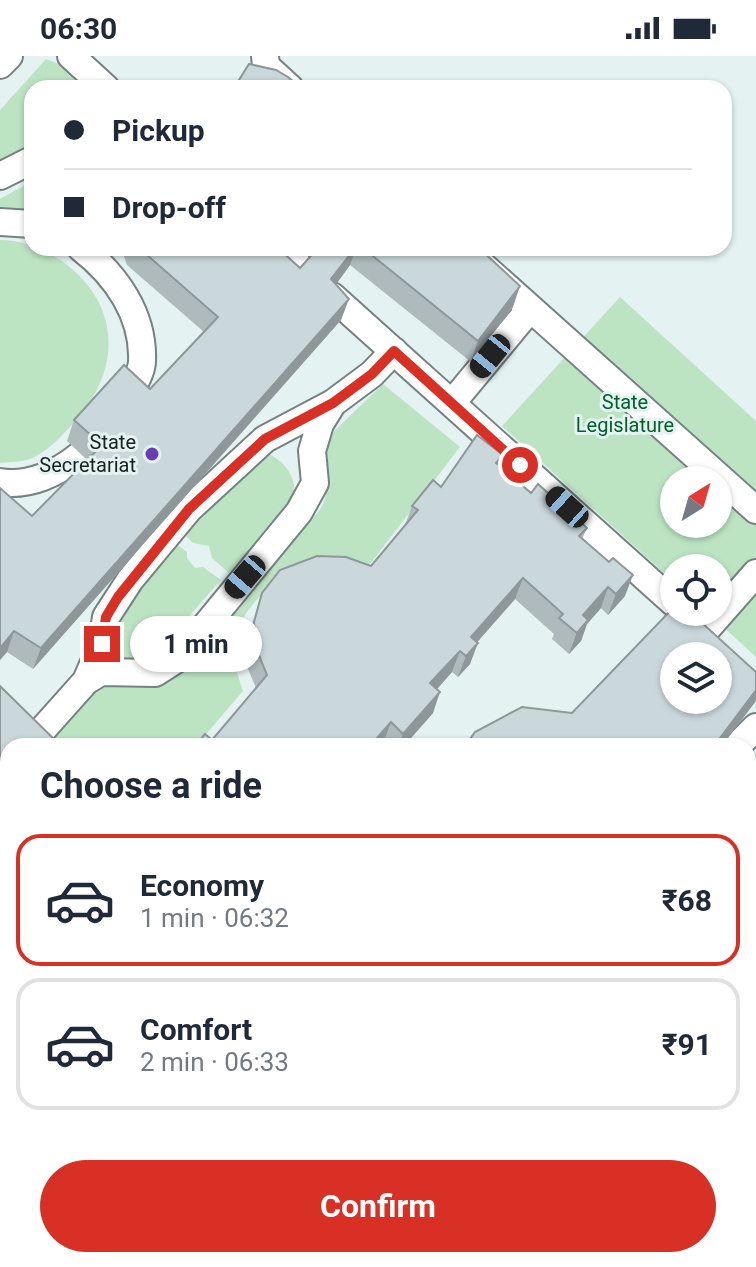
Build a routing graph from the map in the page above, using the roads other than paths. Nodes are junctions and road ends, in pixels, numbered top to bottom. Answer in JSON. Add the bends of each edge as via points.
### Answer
{"nodes":[{"id":1,"x":9,"y":56,"type":"edge"},
{"id":2,"x":71,"y":56,"type":"edge"},
{"id":3,"x":265,"y":56,"type":"edge"},
{"id":4,"x":0,"y":65,"type":"edge"},
{"id":5,"x":97,"y":80,"type":"edge"},
{"id":6,"x":281,"y":80,"type":"edge"},
{"id":7,"x":24,"y":164,"type":"edge"},
{"id":8,"x":0,"y":176,"type":"edge"},
{"id":9,"x":0,"y":222,"type":"edge"},
{"id":10,"x":24,"y":224,"type":"edge"},
{"id":11,"x":89,"y":256,"type":"edge"},
{"id":12,"x":287,"y":256,"type":"edge"},
{"id":13,"x":472,"y":256,"type":"edge"},
{"id":14,"x":303,"y":269,"type":"edge"},
{"id":15,"x":332,"y":296,"type":"edge"},
{"id":16,"x":529,"y":310,"type":"junction"},
{"id":17,"x":394,"y":351,"type":"junction"},
{"id":18,"x":129,"y":396,"type":"edge"},
{"id":19,"x":333,"y":403,"type":"junction"},
{"id":20,"x":452,"y":403,"type":"junction"},
{"id":21,"x":80,"y":455,"type":"dead end"},
{"id":22,"x":0,"y":482,"type":"edge"},
{"id":23,"x":756,"y":510,"type":"edge"},
{"id":24,"x":756,"y":573,"type":"edge"},
{"id":25,"x":660,"y":590,"type":"edge"},
{"id":26,"x":699,"y":626,"type":"edge"},
{"id":27,"x":705,"y":631,"type":"junction"},
{"id":28,"x":718,"y":642,"type":"edge"},
{"id":29,"x":86,"y":681,"type":"junction"},
{"id":30,"x":32,"y":734,"type":"edge"}],
"edges":[{"from":1,"to":4,"type":"lane"},
{"from":2,"to":5,"type":"lane"},
{"from":3,"to":6,"type":"lane","via":[[266,66]]},
{"from":7,"to":8,"type":"lane"},
{"from":9,"to":10,"type":"lane"},
{"from":11,"to":18,"type":"lane","via":[[115,281],[137,318],[142,363]]},
{"from":12,"to":14,"type":"lane"},
{"from":13,"to":16,"type":"lane"},
{"from":15,"to":17,"type":"lane"},
{"from":16,"to":20,"type":"lane"},
{"from":16,"to":23,"type":"lane"},
{"from":17,"to":19,"type":"lane"},
{"from":17,"to":20,"type":"lane"},
{"from":19,"to":29,"type":"lane","via":[[265,439],[189,509],[106,617]]},
{"from":19,"to":29,"type":"lane","via":[[312,451],[315,483],[299,512],[180,657],[155,673],[101,672]]},
{"from":20,"to":25,"type":"lane"},
{"from":21,"to":22,"type":"lane","via":[[61,470],[16,485]]},
{"from":24,"to":27,"type":"lane"},
{"from":26,"to":27,"type":"lane"},
{"from":27,"to":28,"type":"lane"},
{"from":29,"to":30,"type":"lane"}]}
